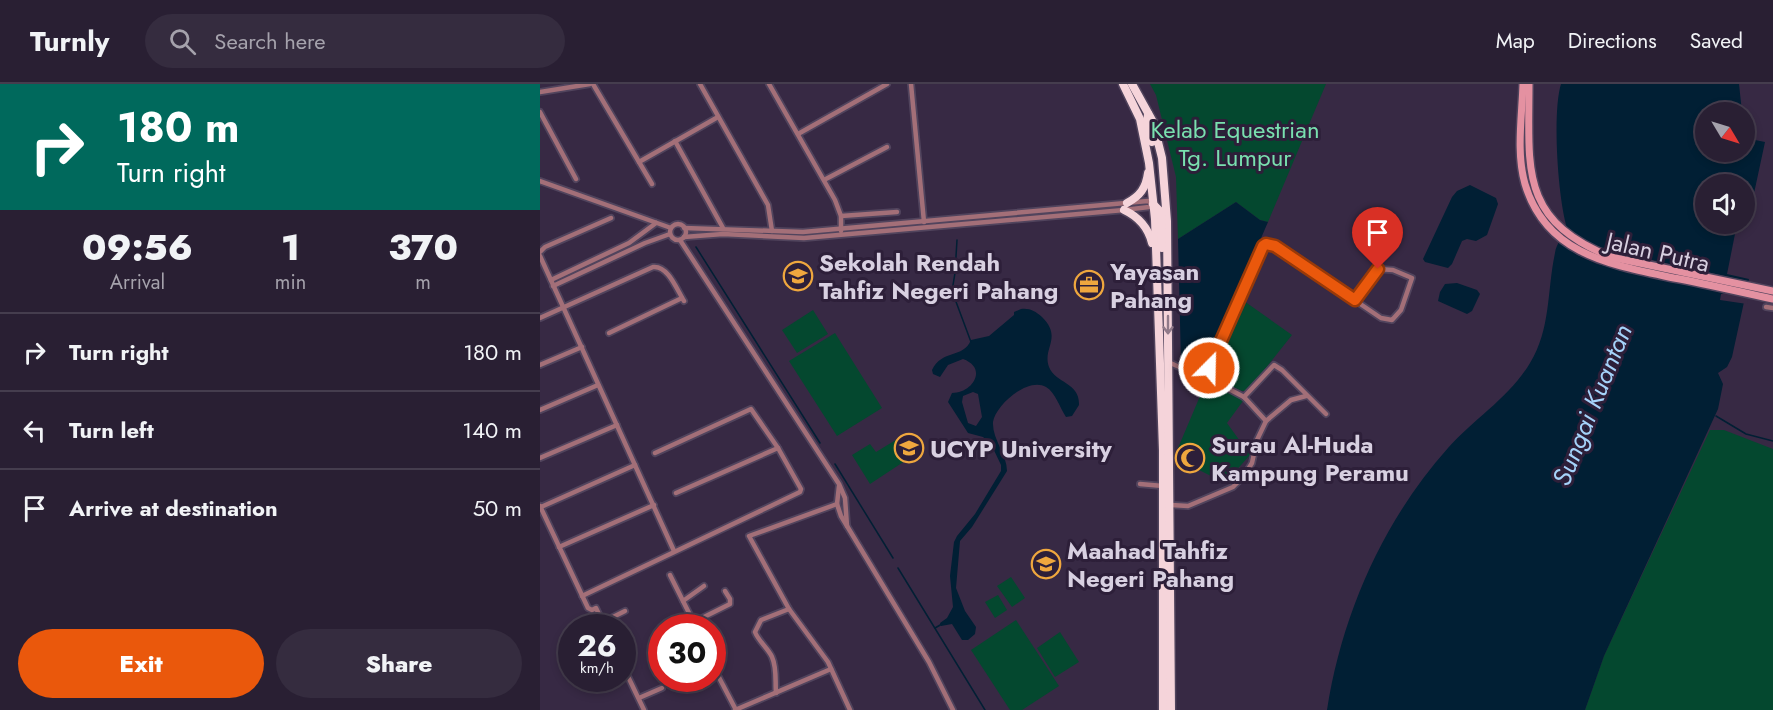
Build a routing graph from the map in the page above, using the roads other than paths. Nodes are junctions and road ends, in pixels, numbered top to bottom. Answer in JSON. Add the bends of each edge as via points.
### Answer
{"nodes":[{"id":1,"x":592,"y":84,"type":"edge"},
{"id":2,"x":700,"y":84,"type":"edge"},
{"id":3,"x":779,"y":84,"type":"edge"},
{"id":4,"x":887,"y":84,"type":"edge"},
{"id":5,"x":911,"y":84,"type":"edge"},
{"id":6,"x":1123,"y":84,"type":"edge"},
{"id":7,"x":1132,"y":84,"type":"edge"},
{"id":8,"x":1523,"y":84,"type":"edge"},
{"id":9,"x":1529,"y":84,"type":"edge"},
{"id":10,"x":770,"y":86,"type":"edge"},
{"id":11,"x":540,"y":92,"type":"edge"},
{"id":12,"x":540,"y":112,"type":"edge"},
{"id":13,"x":1148,"y":113,"type":"junction"},
{"id":14,"x":718,"y":117,"type":"junction"},
{"id":15,"x":798,"y":134,"type":"junction"},
{"id":16,"x":675,"y":141,"type":"junction"},
{"id":17,"x":887,"y":147,"type":"dead end"},
{"id":18,"x":639,"y":162,"type":"junction"},
{"id":19,"x":1149,"y":163,"type":"junction"},
{"id":20,"x":576,"y":179,"type":"dead end"},
{"id":21,"x":824,"y":180,"type":"junction"},
{"id":22,"x":540,"y":181,"type":"edge"},
{"id":23,"x":652,"y":184,"type":"dead end"},
{"id":24,"x":1153,"y":204,"type":"junction"},
{"id":25,"x":1126,"y":206,"type":"junction"},
{"id":26,"x":897,"y":212,"type":"dead end"},
{"id":27,"x":841,"y":216,"type":"junction"},
{"id":28,"x":611,"y":218,"type":"dead end"},
{"id":29,"x":656,"y":223,"type":"junction"},
{"id":30,"x":924,"y":224,"type":"junction"},
{"id":31,"x":671,"y":228,"type":"junction"},
{"id":32,"x":684,"y":228,"type":"junction"},
{"id":33,"x":723,"y":228,"type":"junction"},
{"id":34,"x":772,"y":230,"type":"junction"},
{"id":35,"x":841,"y":232,"type":"junction"},
{"id":36,"x":670,"y":234,"type":"junction"},
{"id":37,"x":772,"y":237,"type":"junction"},
{"id":38,"x":682,"y":238,"type":"junction"},
{"id":39,"x":540,"y":254,"type":"edge"},
{"id":40,"x":1156,"y":261,"type":"junction"},
{"id":41,"x":551,"y":280,"type":"junction"},
{"id":42,"x":1168,"y":283,"type":"junction"},
{"id":43,"x":554,"y":286,"type":"junction"},
{"id":44,"x":1773,"y":291,"type":"edge"},
{"id":45,"x":1773,"y":299,"type":"edge"},
{"id":46,"x":1355,"y":300,"type":"junction"},
{"id":47,"x":1766,"y":306,"type":"dead end"},
{"id":48,"x":564,"y":307,"type":"junction"},
{"id":49,"x":1773,"y":308,"type":"edge"},
{"id":50,"x":540,"y":318,"type":"edge"},
{"id":51,"x":609,"y":333,"type":"dead end"},
{"id":52,"x":582,"y":347,"type":"junction"},
{"id":53,"x":1168,"y":362,"type":"junction"},
{"id":54,"x":540,"y":365,"type":"edge"},
{"id":55,"x":1205,"y":377,"type":"junction"},
{"id":56,"x":598,"y":385,"type":"junction"},
{"id":57,"x":1306,"y":396,"type":"junction"},
{"id":58,"x":1244,"y":397,"type":"junction"},
{"id":59,"x":540,"y":410,"type":"edge"},
{"id":60,"x":1326,"y":414,"type":"dead end"},
{"id":61,"x":1266,"y":421,"type":"junction"},
{"id":62,"x":617,"y":425,"type":"junction"},
{"id":63,"x":778,"y":448,"type":"junction"},
{"id":64,"x":655,"y":453,"type":"dead end"},
{"id":65,"x":540,"y":458,"type":"edge"},
{"id":66,"x":635,"y":465,"type":"junction"},
{"id":67,"x":839,"y":484,"type":"junction"},
{"id":68,"x":1140,"y":484,"type":"dead end"},
{"id":69,"x":1163,"y":486,"type":"junction"},
{"id":70,"x":676,"y":493,"type":"dead end"},
{"id":71,"x":837,"y":504,"type":"junction"},
{"id":72,"x":654,"y":505,"type":"junction"},
{"id":73,"x":1171,"y":505,"type":"junction"},
{"id":74,"x":540,"y":507,"type":"edge"},
{"id":75,"x":847,"y":526,"type":"junction"},
{"id":76,"x":559,"y":547,"type":"junction"},
{"id":77,"x":674,"y":551,"type":"junction"},
{"id":78,"x":670,"y":575,"type":"dead end"},
{"id":79,"x":704,"y":586,"type":"dead end"},
{"id":80,"x":725,"y":591,"type":"dead end"},
{"id":81,"x":582,"y":596,"type":"junction"},
{"id":82,"x":683,"y":601,"type":"junction"},
{"id":83,"x":789,"y":609,"type":"junction"},
{"id":84,"x":625,"y":611,"type":"dead end"},
{"id":85,"x":599,"y":614,"type":"edge"},
{"id":86,"x":620,"y":614,"type":"edge"},
{"id":87,"x":690,"y":614,"type":"edge"},
{"id":88,"x":712,"y":614,"type":"edge"},
{"id":89,"x":831,"y":669,"type":"junction"},
{"id":90,"x":726,"y":691,"type":"edge"},
{"id":91,"x":636,"y":692,"type":"edge"},
{"id":92,"x":653,"y":692,"type":"edge"},
{"id":93,"x":776,"y":693,"type":"junction"},
{"id":94,"x":639,"y":698,"type":"junction"},
{"id":95,"x":644,"y":710,"type":"edge"},
{"id":96,"x":736,"y":710,"type":"edge"},
{"id":97,"x":850,"y":710,"type":"edge"},
{"id":98,"x":953,"y":710,"type":"edge"},
{"id":99,"x":1163,"y":710,"type":"edge"},
{"id":100,"x":1171,"y":710,"type":"edge"}],
"edges":[{"from":1,"to":11,"type":"street"},
{"from":1,"to":18,"type":"street"},
{"from":2,"to":14,"type":"street"},
{"from":3,"to":10,"type":"street"},
{"from":4,"to":15,"type":"street"},
{"from":5,"to":30,"type":"street"},
{"from":6,"to":19,"type":"highway","via":[[1140,119]]},
{"from":7,"to":13,"type":"highway"},
{"from":8,"to":45,"type":"main road","name":"Jalan Putra","via":[[1521,162],[1525,183],[1532,203],[1565,242],[1607,263]]},
{"from":9,"to":44,"type":"main road","name":"Jalan Putra","via":[[1532,181],[1540,202],[1568,234],[1611,257]]},
{"from":10,"to":15,"type":"street"},
{"from":12,"to":20,"type":"street"},
{"from":13,"to":24,"type":"highway","via":[[1160,192]]},
{"from":13,"to":42,"type":"highway","via":[[1162,158]]},
{"from":14,"to":16,"type":"street"},
{"from":14,"to":34,"type":"street","via":[[768,204]]},
{"from":15,"to":21,"type":"street"},
{"from":16,"to":18,"type":"street"},
{"from":16,"to":33,"type":"street"},
{"from":17,"to":21,"type":"street"},
{"from":18,"to":23,"type":"street"},
{"from":19,"to":24,"type":"highway"},
{"from":19,"to":25,"type":"highway","via":[[1144,188]]},
{"from":21,"to":27,"type":"street"},
{"from":22,"to":29,"type":"street"},
{"from":24,"to":25,"type":"street"},
{"from":24,"to":40,"type":"highway"},
{"from":24,"to":42,"type":"highway","via":[[1161,212],[1163,274]]},
{"from":25,"to":30,"type":"street"},
{"from":25,"to":40,"type":"highway","via":[[1149,233]]},
{"from":26,"to":27,"type":"street"},
{"from":27,"to":35,"type":"street"},
{"from":28,"to":39,"type":"street","via":[[545,247]]},
{"from":29,"to":31,"type":"street"},
{"from":29,"to":41,"type":"street","via":[[629,243]]},
{"from":30,"to":35,"type":"street"},
{"from":31,"to":32,"type":"street","via":[[678,224]]},
{"from":31,"to":36,"type":"street"},
{"from":32,"to":33,"type":"street"},
{"from":32,"to":38,"type":"street"},
{"from":33,"to":34,"type":"street"},
{"from":34,"to":35,"type":"street"},
{"from":34,"to":37,"type":"street"},
{"from":35,"to":37,"type":"street","via":[[804,238]]},
{"from":36,"to":38,"type":"street","via":[[675,240]]},
{"from":36,"to":43,"type":"street"},
{"from":37,"to":38,"type":"street","via":[[723,234]]},
{"from":38,"to":67,"type":"street"},
{"from":39,"to":41,"type":"street"},
{"from":40,"to":69,"type":"highway"},
{"from":41,"to":43,"type":"street"},
{"from":42,"to":53,"type":"highway","one_way":true},
{"from":43,"to":48,"type":"street"},
{"from":46,"to":46,"type":"street","via":[[1392,320],[1401,310],[1412,278],[1378,269]]},
{"from":46,"to":55,"type":"street","via":[[1275,246],[1266,244]]},
{"from":47,"to":49,"type":"street"},
{"from":48,"to":50,"type":"street"},
{"from":48,"to":51,"type":"street","via":[[659,266],[664,269],[683,300]]},
{"from":48,"to":52,"type":"street"},
{"from":52,"to":54,"type":"street"},
{"from":52,"to":56,"type":"street"},
{"from":53,"to":55,"type":"street"},
{"from":53,"to":73,"type":"highway"},
{"from":55,"to":58,"type":"street"},
{"from":56,"to":59,"type":"street"},
{"from":56,"to":62,"type":"street"},
{"from":57,"to":58,"type":"street","via":[[1274,365]]},
{"from":57,"to":60,"type":"street"},
{"from":57,"to":61,"type":"street","via":[[1291,400]]},
{"from":58,"to":61,"type":"street"},
{"from":61,"to":73,"type":"street","via":[[1252,463],[1237,483],[1194,504]]},
{"from":62,"to":65,"type":"street"},
{"from":62,"to":66,"type":"street"},
{"from":63,"to":64,"type":"street","via":[[748,409]]},
{"from":63,"to":70,"type":"street"},
{"from":63,"to":77,"type":"street","via":[[800,492]]},
{"from":66,"to":72,"type":"street"},
{"from":66,"to":74,"type":"street"},
{"from":67,"to":71,"type":"street"},
{"from":67,"to":75,"type":"street","via":[[845,498]]},
{"from":68,"to":69,"type":"street"},
{"from":69,"to":99,"type":"highway"},
{"from":71,"to":75,"type":"street"},
{"from":71,"to":83,"type":"street","via":[[749,536]]},
{"from":72,"to":76,"type":"street"},
{"from":72,"to":77,"type":"street"},
{"from":73,"to":100,"type":"highway"},
{"from":74,"to":76,"type":"street"},
{"from":75,"to":98,"type":"street","via":[[929,662]]},
{"from":76,"to":81,"type":"street"},
{"from":77,"to":81,"type":"street"},
{"from":78,"to":82,"type":"street"},
{"from":79,"to":82,"type":"street"},
{"from":80,"to":88,"type":"street","via":[[730,604]]},
{"from":81,"to":85,"type":"street","via":[[588,608],[596,608]]},
{"from":82,"to":87,"type":"street"},
{"from":83,"to":89,"type":"street"},
{"from":83,"to":93,"type":"street","via":[[761,620],[755,632],[772,657]]},
{"from":84,"to":86,"type":"street"},
{"from":89,"to":93,"type":"street"},
{"from":89,"to":97,"type":"street"},
{"from":90,"to":96,"type":"street"},
{"from":91,"to":94,"type":"street"},
{"from":92,"to":94,"type":"street"},
{"from":93,"to":96,"type":"street"},
{"from":94,"to":95,"type":"street"}]}
